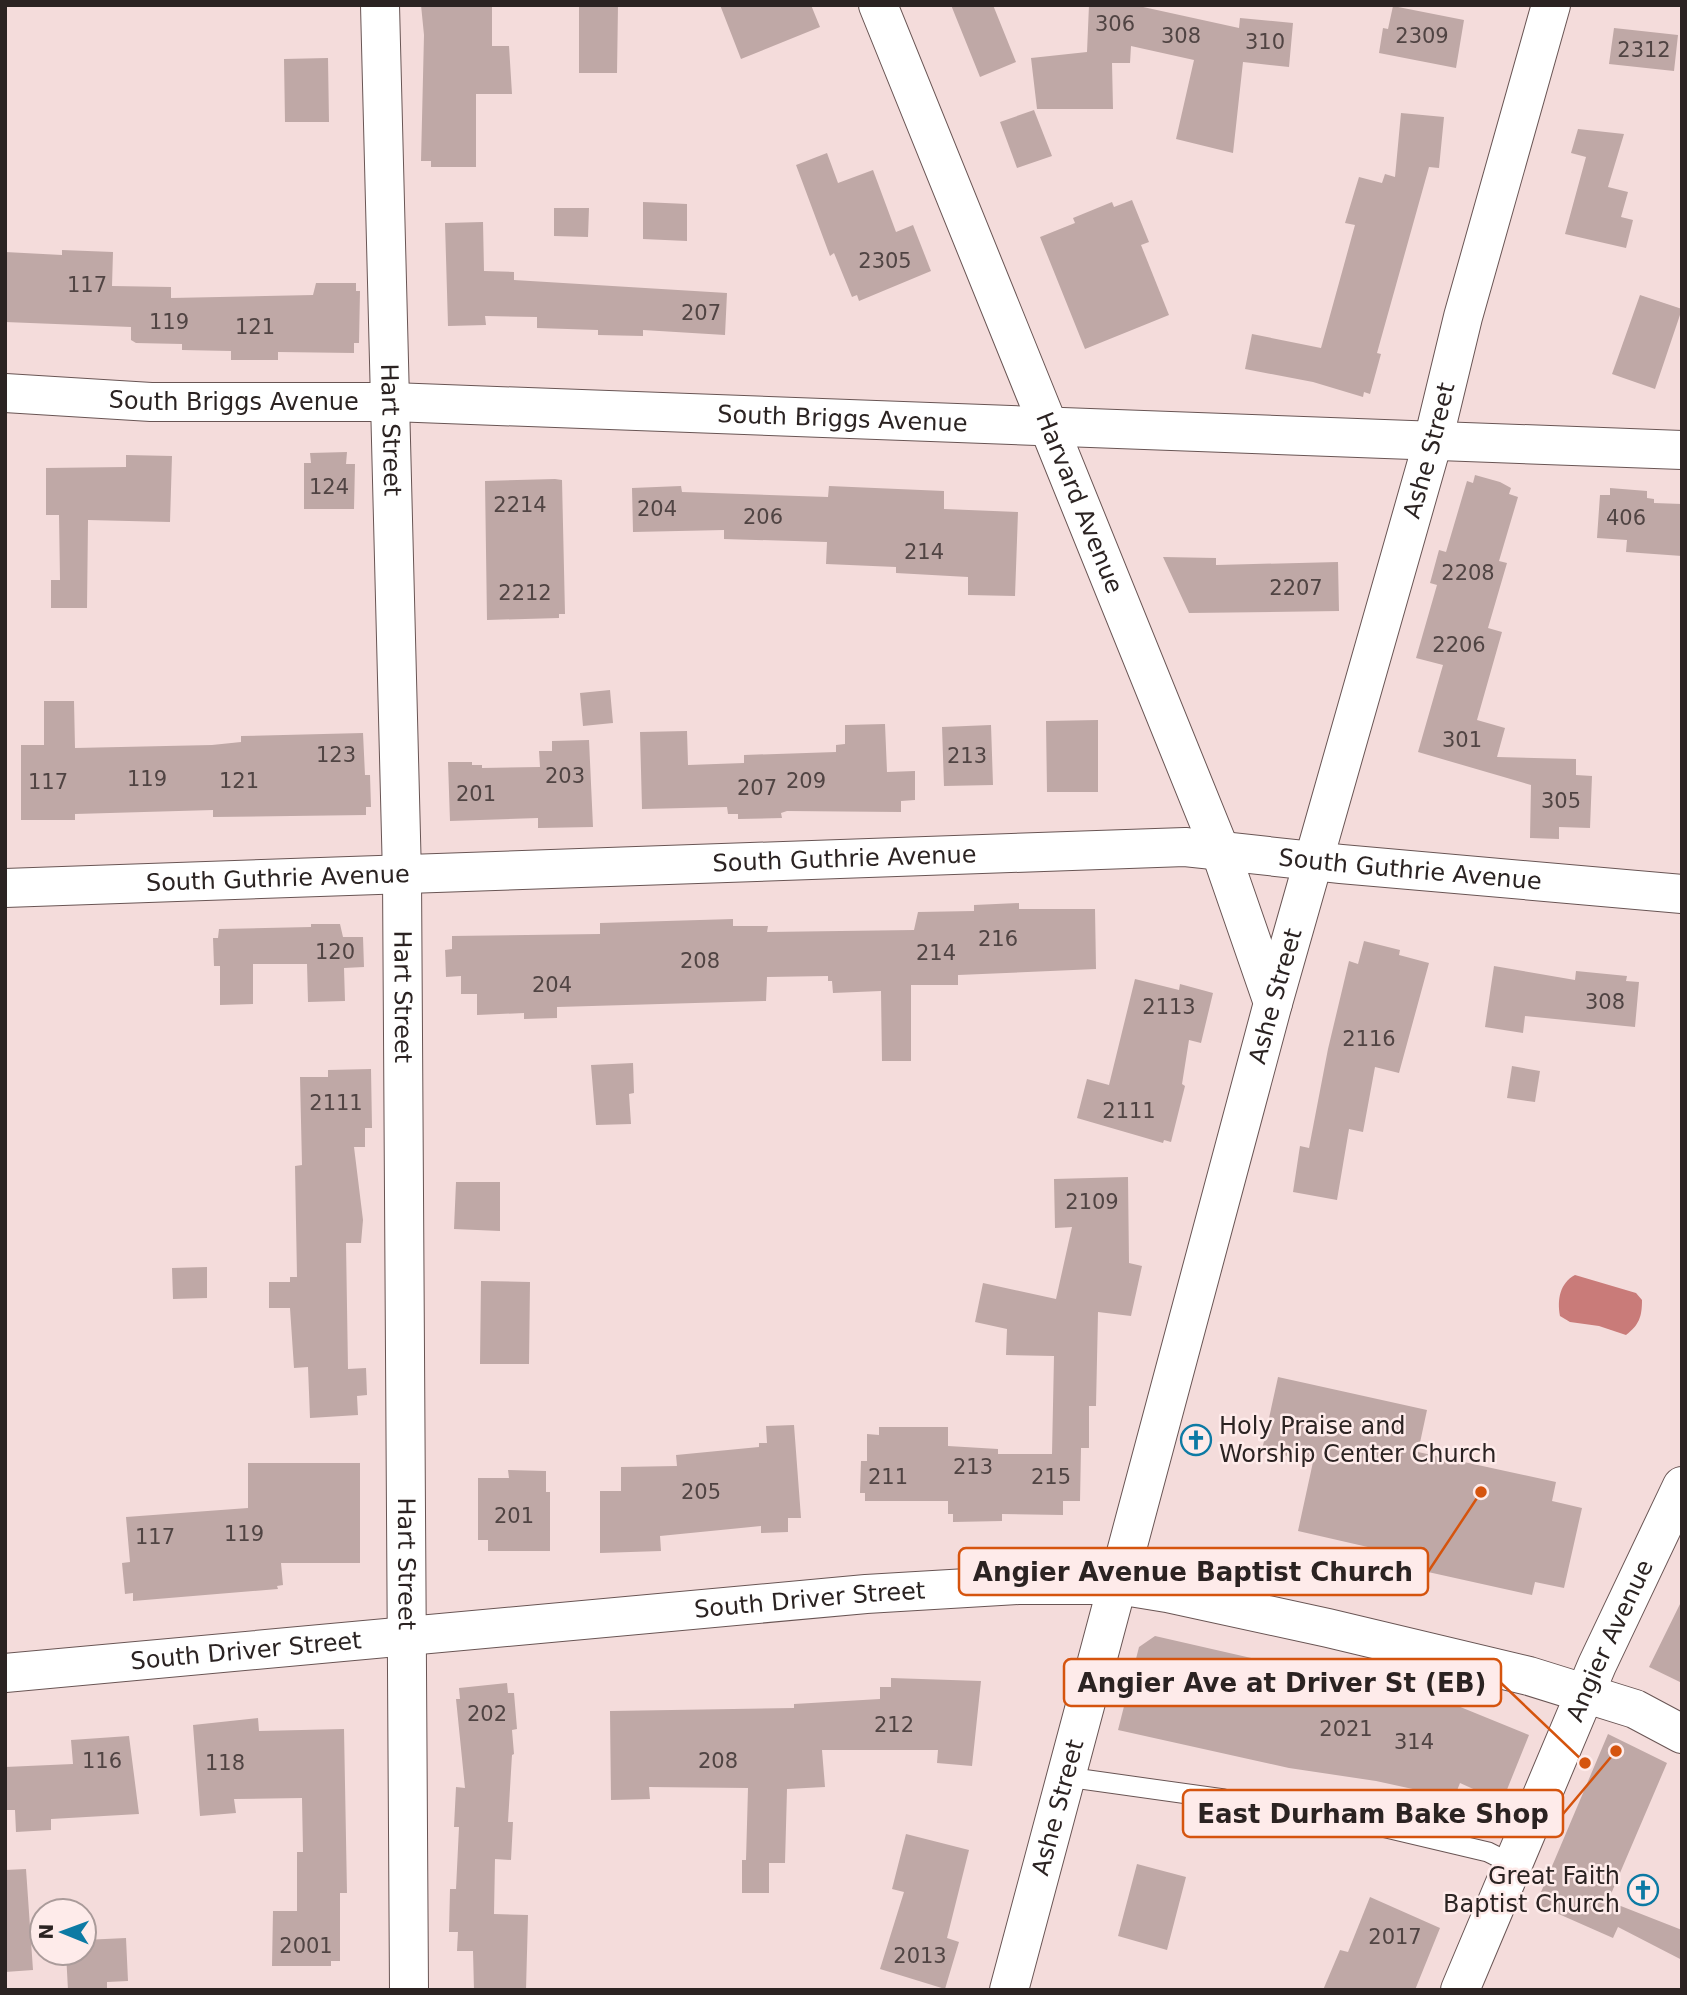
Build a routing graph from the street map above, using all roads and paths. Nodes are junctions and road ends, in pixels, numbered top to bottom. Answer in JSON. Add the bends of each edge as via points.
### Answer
{"nodes":[{"id":1,"x":380,"y":5,"type":"edge"},
{"id":2,"x":878,"y":5,"type":"edge"},
{"id":3,"x":1551,"y":5,"type":"edge"},
{"id":4,"x":5,"y":393,"type":"edge"},
{"id":5,"x":392,"y":402,"type":"junction"},
{"id":6,"x":1047,"y":425,"type":"junction"},
{"id":7,"x":1433,"y":441,"type":"junction"},
{"id":8,"x":1682,"y":450,"type":"edge"},
{"id":9,"x":1220,"y":850,"type":"junction"},
{"id":10,"x":1313,"y":862,"type":"junction"},
{"id":11,"x":402,"y":876,"type":"junction"},
{"id":12,"x":5,"y":888,"type":"edge"},
{"id":13,"x":1682,"y":894,"type":"edge"},
{"id":14,"x":1273,"y":1003,"type":"junction"},
{"id":15,"x":1682,"y":1486,"type":"edge"},
{"id":16,"x":1118,"y":1586,"type":"junction"},
{"id":17,"x":406,"y":1639,"type":"junction"},
{"id":18,"x":5,"y":1673,"type":"edge"},
{"id":19,"x":1585,"y":1691,"type":"junction"},
{"id":20,"x":1682,"y":1734,"type":"edge"},
{"id":21,"x":1067,"y":1777,"type":"junction"},
{"id":22,"x":1514,"y":1866,"type":"junction"},
{"id":23,"x":408,"y":1990,"type":"edge"},
{"id":24,"x":1009,"y":1990,"type":"edge"},
{"id":25,"x":1460,"y":1990,"type":"edge"}],
"edges":[{"from":1,"to":5,"type":"street","name":"Hart Street"},
{"from":2,"to":6,"type":"street","name":"Harvard Avenue"},
{"from":3,"to":7,"type":"street","name":"Ashe Street"},
{"from":4,"to":5,"type":"street","name":"South Briggs Avenue","via":[[151,402]]},
{"from":5,"to":6,"type":"street","name":"South Briggs Avenue"},
{"from":5,"to":11,"type":"street","name":"Hart Street"},
{"from":6,"to":7,"type":"street","name":"South Briggs Avenue"},
{"from":6,"to":9,"type":"street","name":"Harvard Avenue"},
{"from":7,"to":8,"type":"street","name":"South Briggs Avenue"},
{"from":7,"to":10,"type":"street","name":"Ashe Street"},
{"from":9,"to":10,"type":"street","name":"South Guthrie Avenue"},
{"from":9,"to":11,"type":"street","name":"South Guthrie Avenue","via":[[1158,848]]},
{"from":9,"to":14,"type":"street","name":"Harvard Avenue"},
{"from":10,"to":13,"type":"street","name":"South Guthrie Avenue"},
{"from":10,"to":14,"type":"street","name":"Ashe Street"},
{"from":11,"to":12,"type":"street","name":"South Guthrie Avenue"},
{"from":11,"to":17,"type":"street","name":"Hart Street"},
{"from":14,"to":16,"type":"street","name":"Ashe Street"},
{"from":15,"to":19,"type":"street","name":"Angier Avenue"},
{"from":16,"to":17,"type":"street","name":"South Driver Street","via":[[1017,1585],[866,1594]]},
{"from":16,"to":19,"type":"street","name":"South Driver Street","via":[[1167,1592],[1328,1628]]},
{"from":16,"to":21,"type":"street","name":"Ashe Street"},
{"from":17,"to":18,"type":"street","name":"South Driver Street"},
{"from":17,"to":23,"type":"street","name":"Hart Street"},
{"from":19,"to":20,"type":"street","name":"South Driver Street","via":[[1636,1709]]},
{"from":19,"to":22,"type":"street","name":"Angier Avenue"},
{"from":21,"to":22,"type":"lane","via":[[1378,1826],[1488,1852]]},
{"from":21,"to":24,"type":"street","name":"Ashe Street"},
{"from":22,"to":25,"type":"street","name":"Angier Avenue"}]}
